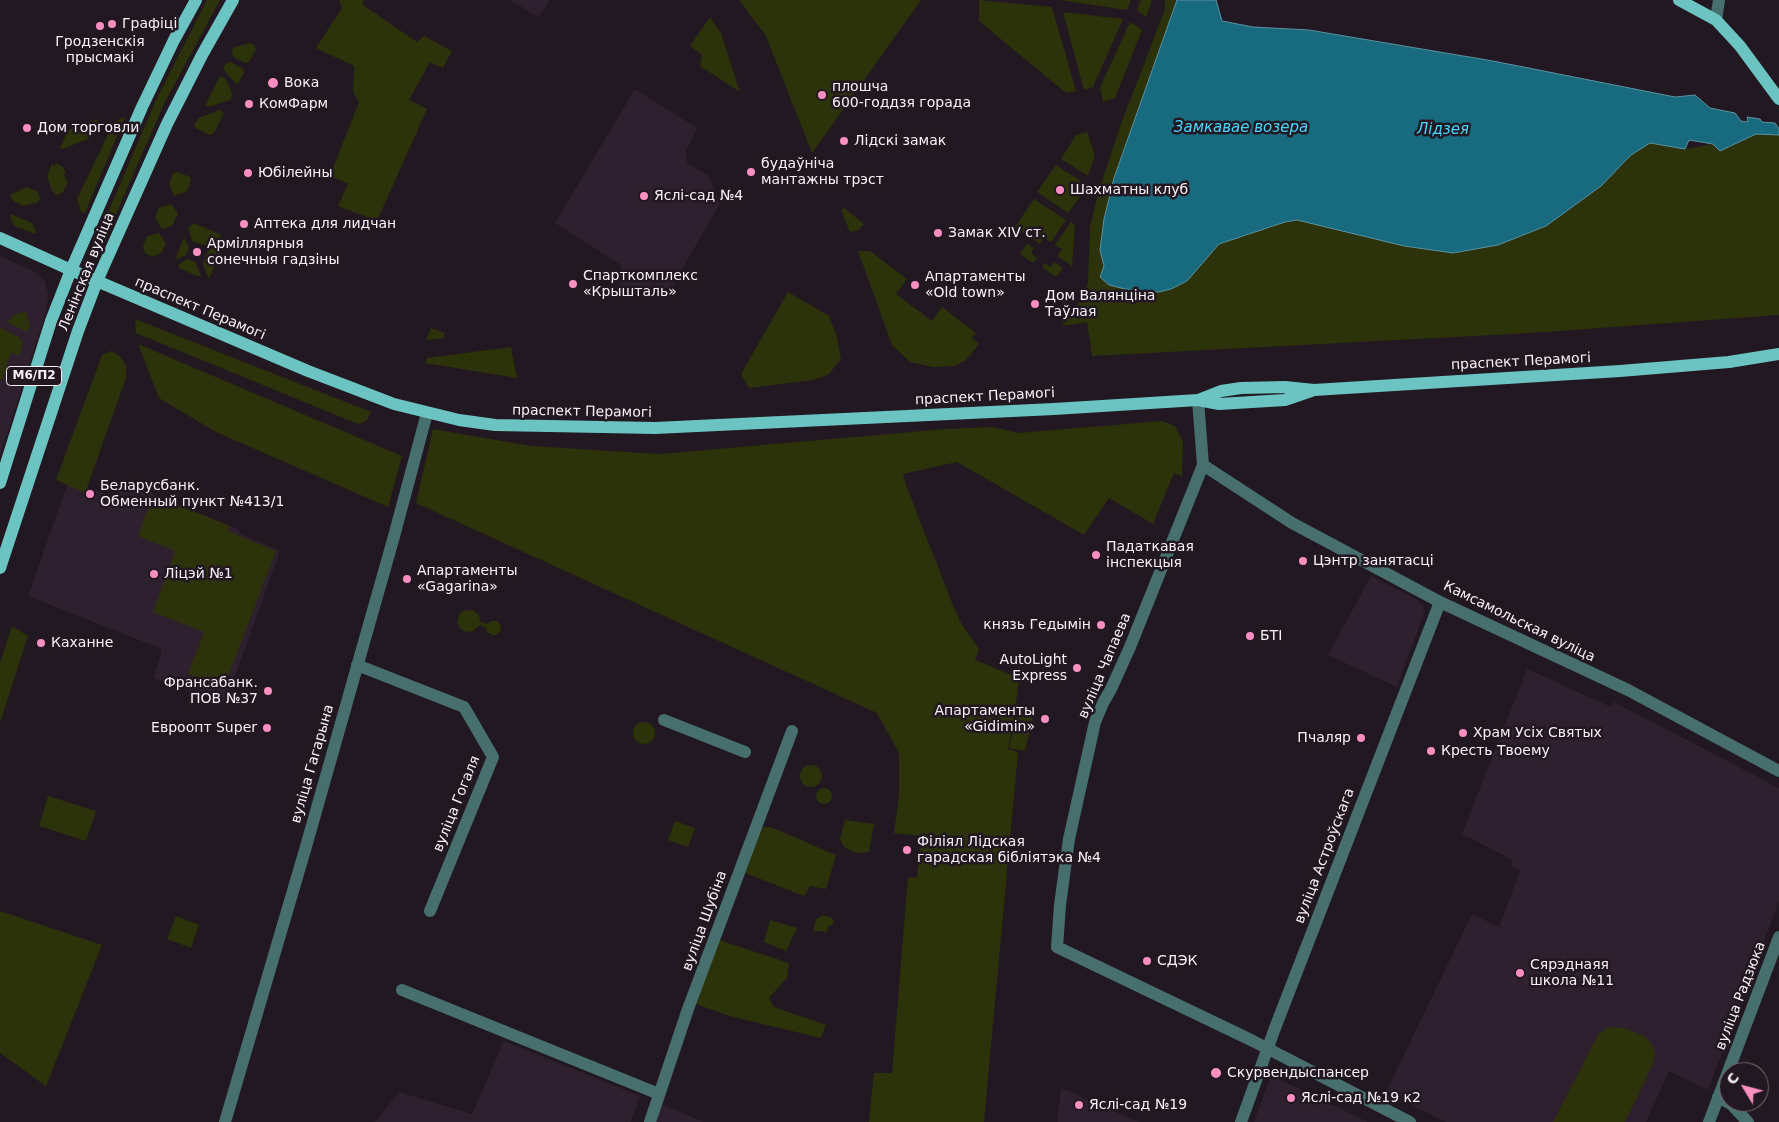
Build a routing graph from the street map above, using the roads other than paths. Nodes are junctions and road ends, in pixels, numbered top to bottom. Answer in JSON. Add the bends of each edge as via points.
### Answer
{"nodes":[{"id":1,"x":196,"y":0,"type":"edge"},
{"id":2,"x":233,"y":0,"type":"edge"},
{"id":3,"x":1679,"y":0,"type":"edge"},
{"id":4,"x":1719,"y":0,"type":"edge"},
{"id":5,"x":1716,"y":20,"type":"junction"},
{"id":6,"x":1779,"y":99,"type":"edge"},
{"id":7,"x":0,"y":238,"type":"edge"},
{"id":8,"x":71,"y":270,"type":"junction"},
{"id":9,"x":97,"y":281,"type":"junction"},
{"id":10,"x":1779,"y":354,"type":"edge"},
{"id":11,"x":1779,"y":361,"type":"edge"},
{"id":12,"x":1729,"y":362,"type":"junction"},
{"id":13,"x":1198,"y":400,"type":"junction"},
{"id":14,"x":426,"y":413,"type":"junction"},
{"id":15,"x":1203,"y":465,"type":"junction"},
{"id":16,"x":0,"y":483,"type":"edge"},
{"id":17,"x":0,"y":568,"type":"edge"},
{"id":18,"x":1440,"y":602,"type":"junction"},
{"id":19,"x":357,"y":665,"type":"junction"},
{"id":20,"x":664,"y":720,"type":"dead end"},
{"id":21,"x":792,"y":731,"type":"dead end"},
{"id":22,"x":744,"y":752,"type":"dead end"},
{"id":23,"x":1779,"y":771,"type":"edge"},
{"id":24,"x":430,"y":911,"type":"dead end"},
{"id":25,"x":1779,"y":937,"type":"edge"},
{"id":26,"x":402,"y":990,"type":"dead end"},
{"id":27,"x":1268,"y":1048,"type":"junction"},
{"id":28,"x":659,"y":1094,"type":"junction"},
{"id":29,"x":1718,"y":1097,"type":"junction"},
{"id":30,"x":224,"y":1122,"type":"edge"},
{"id":31,"x":650,"y":1122,"type":"edge"},
{"id":32,"x":1241,"y":1122,"type":"edge"},
{"id":33,"x":1410,"y":1122,"type":"edge"},
{"id":34,"x":1709,"y":1122,"type":"edge"},
{"id":35,"x":1748,"y":1122,"type":"edge"}],
"edges":[{"from":1,"to":8,"type":"main road","name":"Ленінская вуліца","number":"М6/П2","via":[[142,107]]},
{"from":2,"to":9,"type":"main road","name":"Ленінская вуліца","number":"М6/П2","via":[[167,124]]},
{"from":3,"to":5,"type":"main road"},
{"from":4,"to":5,"type":"street"},
{"from":5,"to":6,"type":"main road","via":[[1740,46]]},
{"from":7,"to":8,"type":"main road","name":"праспект Перамогі"},
{"from":8,"to":9,"type":"main road","name":"праспект Перамогі"},
{"from":8,"to":16,"type":"main road","name":"Ленінская вуліца","number":"М6/П2","via":[[51,321]]},
{"from":9,"to":14,"type":"main road","name":"праспект Перамогі","via":[[308,372]]},
{"from":9,"to":17,"type":"main road","name":"Ленінская вуліца","number":"М6/П2"},
{"from":10,"to":12,"type":"main road","name":"праспект Перамогі"},
{"from":11,"to":12,"type":"main road","name":"праспект Перамогі"},
{"from":12,"to":13,"type":"main road","name":"праспект Перамогі","via":[[1314,390],[1241,388]]},
{"from":13,"to":14,"type":"main road","name":"праспект Перамогі","via":[[655,428],[514,426]]},
{"from":13,"to":15,"type":"street"},
{"from":14,"to":19,"type":"street","name":"вуліца Гагарына"},
{"from":15,"to":18,"type":"street","name":"Камсамольская вуліца","via":[[1292,523]]},
{"from":15,"to":27,"type":"street","name":"вуліца Чапаева","via":[[1133,640],[1096,722],[1069,839],[1057,946]]},
{"from":18,"to":23,"type":"street","name":"Камсамольская вуліца","via":[[1628,690]]},
{"from":18,"to":27,"type":"street","name":"вуліца Астроўскага"},
{"from":19,"to":24,"type":"street","name":"вуліца Гогаля","via":[[464,707],[493,757]]},
{"from":19,"to":30,"type":"street","name":"вуліца Гагарына"},
{"from":20,"to":22,"type":"street"},
{"from":21,"to":28,"type":"street","name":"вуліца Шубіна"},
{"from":25,"to":29,"type":"street","name":"вуліца Радзюка"},
{"from":26,"to":28,"type":"street"},
{"from":27,"to":32,"type":"street","name":"вуліца Астроўскага"},
{"from":27,"to":33,"type":"street"},
{"from":28,"to":31,"type":"street","name":"вуліца Шубіна"},
{"from":29,"to":34,"type":"street","name":"вуліца Радзюка"},
{"from":29,"to":35,"type":"street","via":[[1731,1104]]}]}
